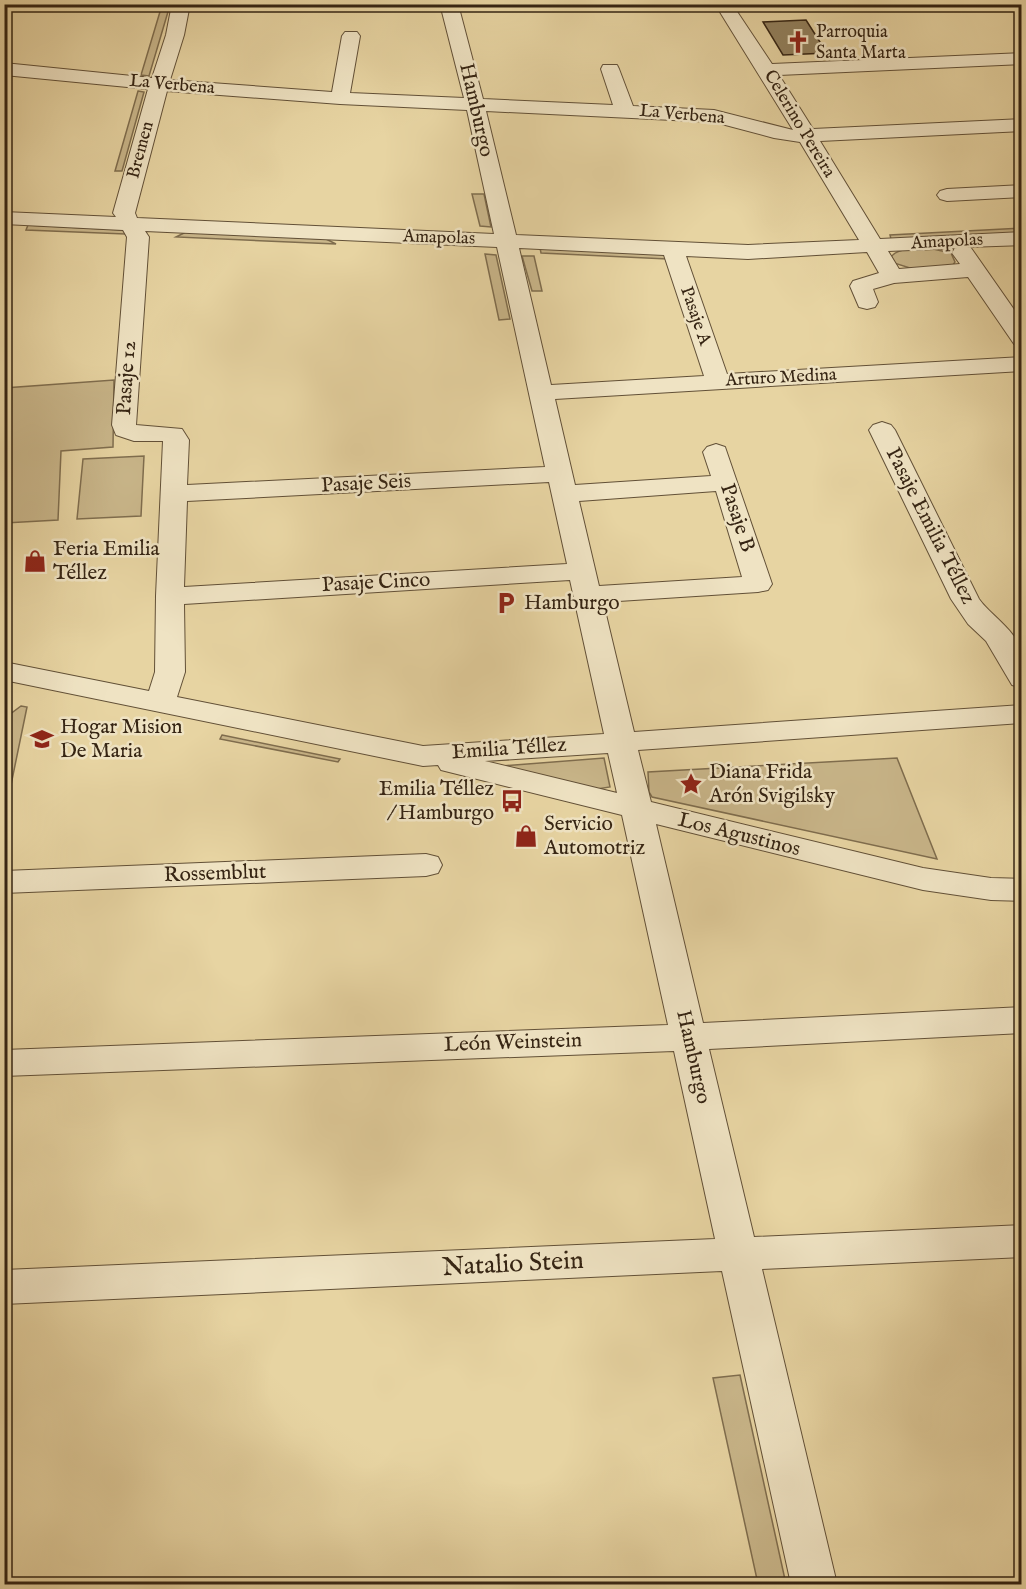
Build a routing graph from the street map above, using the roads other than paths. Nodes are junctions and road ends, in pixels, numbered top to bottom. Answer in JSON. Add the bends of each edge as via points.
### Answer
{"nodes":[{"id":1,"x":181,"y":4,"type":"edge"},
{"id":2,"x":449,"y":4,"type":"edge"},
{"id":3,"x":723,"y":4,"type":"edge"},
{"id":4,"x":351,"y":36,"type":"dead end"},
{"id":5,"x":1022,"y":58,"type":"edge"},
{"id":6,"x":4,"y":69,"type":"edge"},
{"id":7,"x":610,"y":69,"type":"dead end"},
{"id":8,"x":766,"y":70,"type":"junction"},
{"id":9,"x":159,"y":85,"type":"junction"},
{"id":10,"x":340,"y":98,"type":"junction"},
{"id":11,"x":475,"y":105,"type":"junction"},
{"id":12,"x":625,"y":111,"type":"junction"},
{"id":13,"x":1022,"y":125,"type":"edge"},
{"id":14,"x":806,"y":136,"type":"junction"},
{"id":15,"x":1021,"y":192,"type":"edge"},
{"id":16,"x":947,"y":195,"type":"dead end"},
{"id":17,"x":4,"y":218,"type":"edge"},
{"id":18,"x":131,"y":225,"type":"junction"},
{"id":19,"x":1022,"y":238,"type":"edge"},
{"id":20,"x":506,"y":241,"type":"junction"},
{"id":21,"x":954,"y":241,"type":"junction"},
{"id":22,"x":873,"y":246,"type":"junction"},
{"id":23,"x":673,"y":249,"type":"junction"},
{"id":24,"x":975,"y":270,"type":"junction"},
{"id":25,"x":892,"y":276,"type":"junction"},
{"id":26,"x":867,"y":302,"type":"dead end"},
{"id":27,"x":1022,"y":339,"type":"edge"},
{"id":28,"x":1022,"y":364,"type":"edge"},
{"id":29,"x":718,"y":382,"type":"junction"},
{"id":30,"x":540,"y":393,"type":"junction"},
{"id":31,"x":882,"y":430,"type":"dead end"},
{"id":32,"x":716,"y":452,"type":"dead end"},
{"id":33,"x":726,"y":483,"type":"junction"},
{"id":34,"x":561,"y":484,"type":"junction"},
{"id":35,"x":174,"y":494,"type":"junction"},
{"id":36,"x":584,"y":583,"type":"junction"},
{"id":37,"x":758,"y":584,"type":"joint"},
{"id":38,"x":170,"y":596,"type":"junction"},
{"id":39,"x":6,"y":675,"type":"edge"},
{"id":40,"x":1022,"y":679,"type":"edge"},
{"id":41,"x":161,"y":702,"type":"junction"},
{"id":42,"x":1022,"y":714,"type":"edge"},
{"id":43,"x":620,"y":741,"type":"junction"},
{"id":44,"x":423,"y":756,"type":"junction"},
{"id":45,"x":636,"y":809,"type":"junction"},
{"id":46,"x":426,"y":865,"type":"dead end"},
{"id":47,"x":4,"y":882,"type":"edge"},
{"id":48,"x":1022,"y":890,"type":"edge"},
{"id":49,"x":1022,"y":1020,"type":"edge"},
{"id":50,"x":688,"y":1036,"type":"junction"},
{"id":51,"x":4,"y":1063,"type":"edge"},
{"id":52,"x":1022,"y":1241,"type":"edge"},
{"id":53,"x":738,"y":1254,"type":"junction"},
{"id":54,"x":4,"y":1287,"type":"edge"},
{"id":55,"x":814,"y":1584,"type":"edge"}],
"edges":[{"from":1,"to":9,"type":"street","name":"Bremen"},
{"from":2,"to":11,"type":"street","name":"Hamburgo"},
{"from":3,"to":8,"type":"street","name":"Celerino Pereira"},
{"from":4,"to":10,"type":"street"},
{"from":5,"to":8,"type":"street"},
{"from":6,"to":9,"type":"street","name":"La Verbena"},
{"from":7,"to":12,"type":"street"},
{"from":8,"to":14,"type":"street","name":"Celerino Pereira"},
{"from":9,"to":10,"type":"street","name":"La Verbena"},
{"from":9,"to":18,"type":"street","name":"Bremen","via":[[124,213]]},
{"from":10,"to":11,"type":"street","name":"La Verbena"},
{"from":11,"to":12,"type":"street","name":"La Verbena"},
{"from":11,"to":20,"type":"street","name":"Hamburgo"},
{"from":12,"to":14,"type":"street","name":"La Verbena","via":[[714,116],[778,134]]},
{"from":13,"to":14,"type":"street","name":"La Verbena"},
{"from":14,"to":22,"type":"street","name":"Celerino Pereira"},
{"from":15,"to":16,"type":"street"},
{"from":17,"to":18,"type":"street","name":"Amapolas"},
{"from":18,"to":20,"type":"street","name":"Amapolas"},
{"from":18,"to":35,"type":"street","name":"Pasaje 12","via":[[138,237],[124,425],[125,430],[134,433],[173,434]]},
{"from":19,"to":21,"type":"street","name":"Amapolas"},
{"from":20,"to":23,"type":"street","name":"Amapolas"},
{"from":20,"to":30,"type":"street","name":"Hamburgo"},
{"from":21,"to":22,"type":"street","name":"Amapolas"},
{"from":21,"to":24,"type":"street"},
{"from":22,"to":23,"type":"street","name":"Amapolas","via":[[748,252]]},
{"from":22,"to":25,"type":"street","name":"Amapolas"},
{"from":23,"to":29,"type":"street","name":"Pasaje A"},
{"from":24,"to":25,"type":"street","name":"Amapolas"},
{"from":24,"to":27,"type":"street"},
{"from":25,"to":26,"type":"street","name":"Amapolas","via":[[861,286]]},
{"from":28,"to":29,"type":"street","name":"Arturo Medina"},
{"from":29,"to":30,"type":"street","name":"Arturo Medina"},
{"from":30,"to":34,"type":"street","name":"Hamburgo"},
{"from":31,"to":40,"type":"street","name":"Pasaje Emilia Téllez","via":[[965,599],[998,636]]},
{"from":32,"to":33,"type":"street","name":"Pasaje B"},
{"from":33,"to":34,"type":"street","name":"Pasaje Seis"},
{"from":33,"to":37,"type":"street","name":"Pasaje B"},
{"from":34,"to":35,"type":"street","name":"Pasaje Seis"},
{"from":34,"to":36,"type":"street","name":"Hamburgo"},
{"from":35,"to":38,"type":"street","name":"Pasaje 12"},
{"from":36,"to":37,"type":"street","name":"Pasaje Cinco"},
{"from":36,"to":38,"type":"street","name":"Pasaje Cinco"},
{"from":36,"to":43,"type":"street","name":"Hamburgo"},
{"from":38,"to":41,"type":"street","name":"Pasaje 12","via":[[170,672]]},
{"from":39,"to":41,"type":"street","name":"Emilia Téllez"},
{"from":41,"to":44,"type":"street","name":"Emilia Téllez"},
{"from":42,"to":43,"type":"street","name":"Emilia Téllez"},
{"from":43,"to":44,"type":"street","name":"Emilia Téllez"},
{"from":43,"to":45,"type":"street","name":"Hamburgo"},
{"from":44,"to":45,"type":"street","name":"Los Agustinos"},
{"from":45,"to":48,"type":"street","name":"Los Agustinos","via":[[923,879]]},
{"from":45,"to":50,"type":"street","name":"Hamburgo"},
{"from":46,"to":47,"type":"street","name":"Rossemblut"},
{"from":49,"to":50,"type":"street","name":"León Weinstein"},
{"from":50,"to":51,"type":"street","name":"León Weinstein"},
{"from":50,"to":53,"type":"street","name":"Hamburgo"},
{"from":52,"to":53,"type":"street","name":"Natalio Stein"},
{"from":53,"to":54,"type":"street","name":"Natalio Stein"},
{"from":53,"to":55,"type":"street","name":"Hamburgo"}]}
